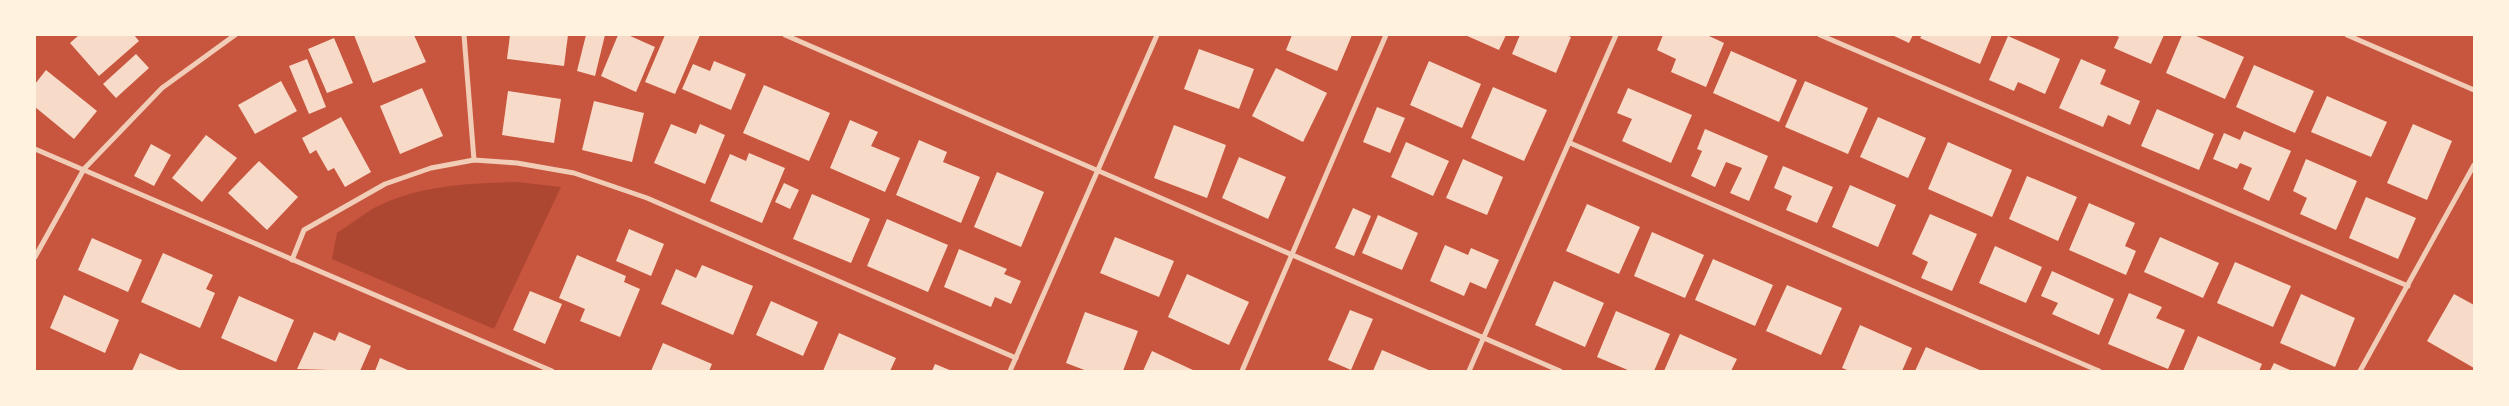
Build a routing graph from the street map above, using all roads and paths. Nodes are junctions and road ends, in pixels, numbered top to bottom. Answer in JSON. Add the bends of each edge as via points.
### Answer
{"nodes":[{"id":1,"x":235,"y":35,"type":"edge"},
{"id":2,"x":464,"y":35,"type":"edge"},
{"id":3,"x":785,"y":35,"type":"edge"},
{"id":4,"x":1157,"y":35,"type":"edge"},
{"id":5,"x":1386,"y":35,"type":"edge"},
{"id":6,"x":1616,"y":35,"type":"edge"},
{"id":7,"x":1820,"y":35,"type":"edge"},
{"id":8,"x":2347,"y":35,"type":"edge"},
{"id":9,"x":2474,"y":90,"type":"edge"},
{"id":10,"x":1570,"y":143,"type":"junction"},
{"id":11,"x":35,"y":149,"type":"edge"},
{"id":12,"x":474,"y":160,"type":"junction"},
{"id":13,"x":2474,"y":165,"type":"edge"},
{"id":14,"x":84,"y":169,"type":"junction"},
{"id":15,"x":1098,"y":171,"type":"junction"},
{"id":16,"x":1292,"y":256,"type":"junction"},
{"id":17,"x":35,"y":257,"type":"edge"},
{"id":18,"x":292,"y":260,"type":"junction"},
{"id":19,"x":2408,"y":286,"type":"junction"},
{"id":20,"x":1483,"y":338,"type":"junction"},
{"id":21,"x":1016,"y":358,"type":"junction"},
{"id":22,"x":552,"y":371,"type":"edge"},
{"id":23,"x":1010,"y":371,"type":"edge"},
{"id":24,"x":1242,"y":371,"type":"edge"},
{"id":25,"x":1469,"y":371,"type":"edge"},
{"id":26,"x":1560,"y":371,"type":"edge"},
{"id":27,"x":2099,"y":371,"type":"edge"},
{"id":28,"x":2360,"y":371,"type":"edge"}],
"edges":[{"from":1,"to":14,"type":"street","via":[[162,88]]},
{"from":2,"to":12,"type":"street"},
{"from":3,"to":15,"type":"street"},
{"from":4,"to":15,"type":"street"},
{"from":5,"to":16,"type":"street"},
{"from":6,"to":10,"type":"street"},
{"from":7,"to":19,"type":"street"},
{"from":8,"to":9,"type":"street"},
{"from":10,"to":20,"type":"street"},
{"from":10,"to":27,"type":"street"},
{"from":11,"to":14,"type":"street"},
{"from":12,"to":18,"type":"street","via":[[422,171],[385,184],[342,206],[304,230]]},
{"from":12,"to":21,"type":"street","via":[[517,163],[574,173],[647,198]]},
{"from":13,"to":19,"type":"street"},
{"from":14,"to":17,"type":"street"},
{"from":14,"to":18,"type":"street"},
{"from":15,"to":16,"type":"street"},
{"from":15,"to":21,"type":"street"},
{"from":16,"to":20,"type":"street"},
{"from":16,"to":24,"type":"street"},
{"from":18,"to":22,"type":"street"},
{"from":19,"to":28,"type":"street"},
{"from":20,"to":25,"type":"street"},
{"from":20,"to":26,"type":"street"},
{"from":21,"to":23,"type":"street"}]}
